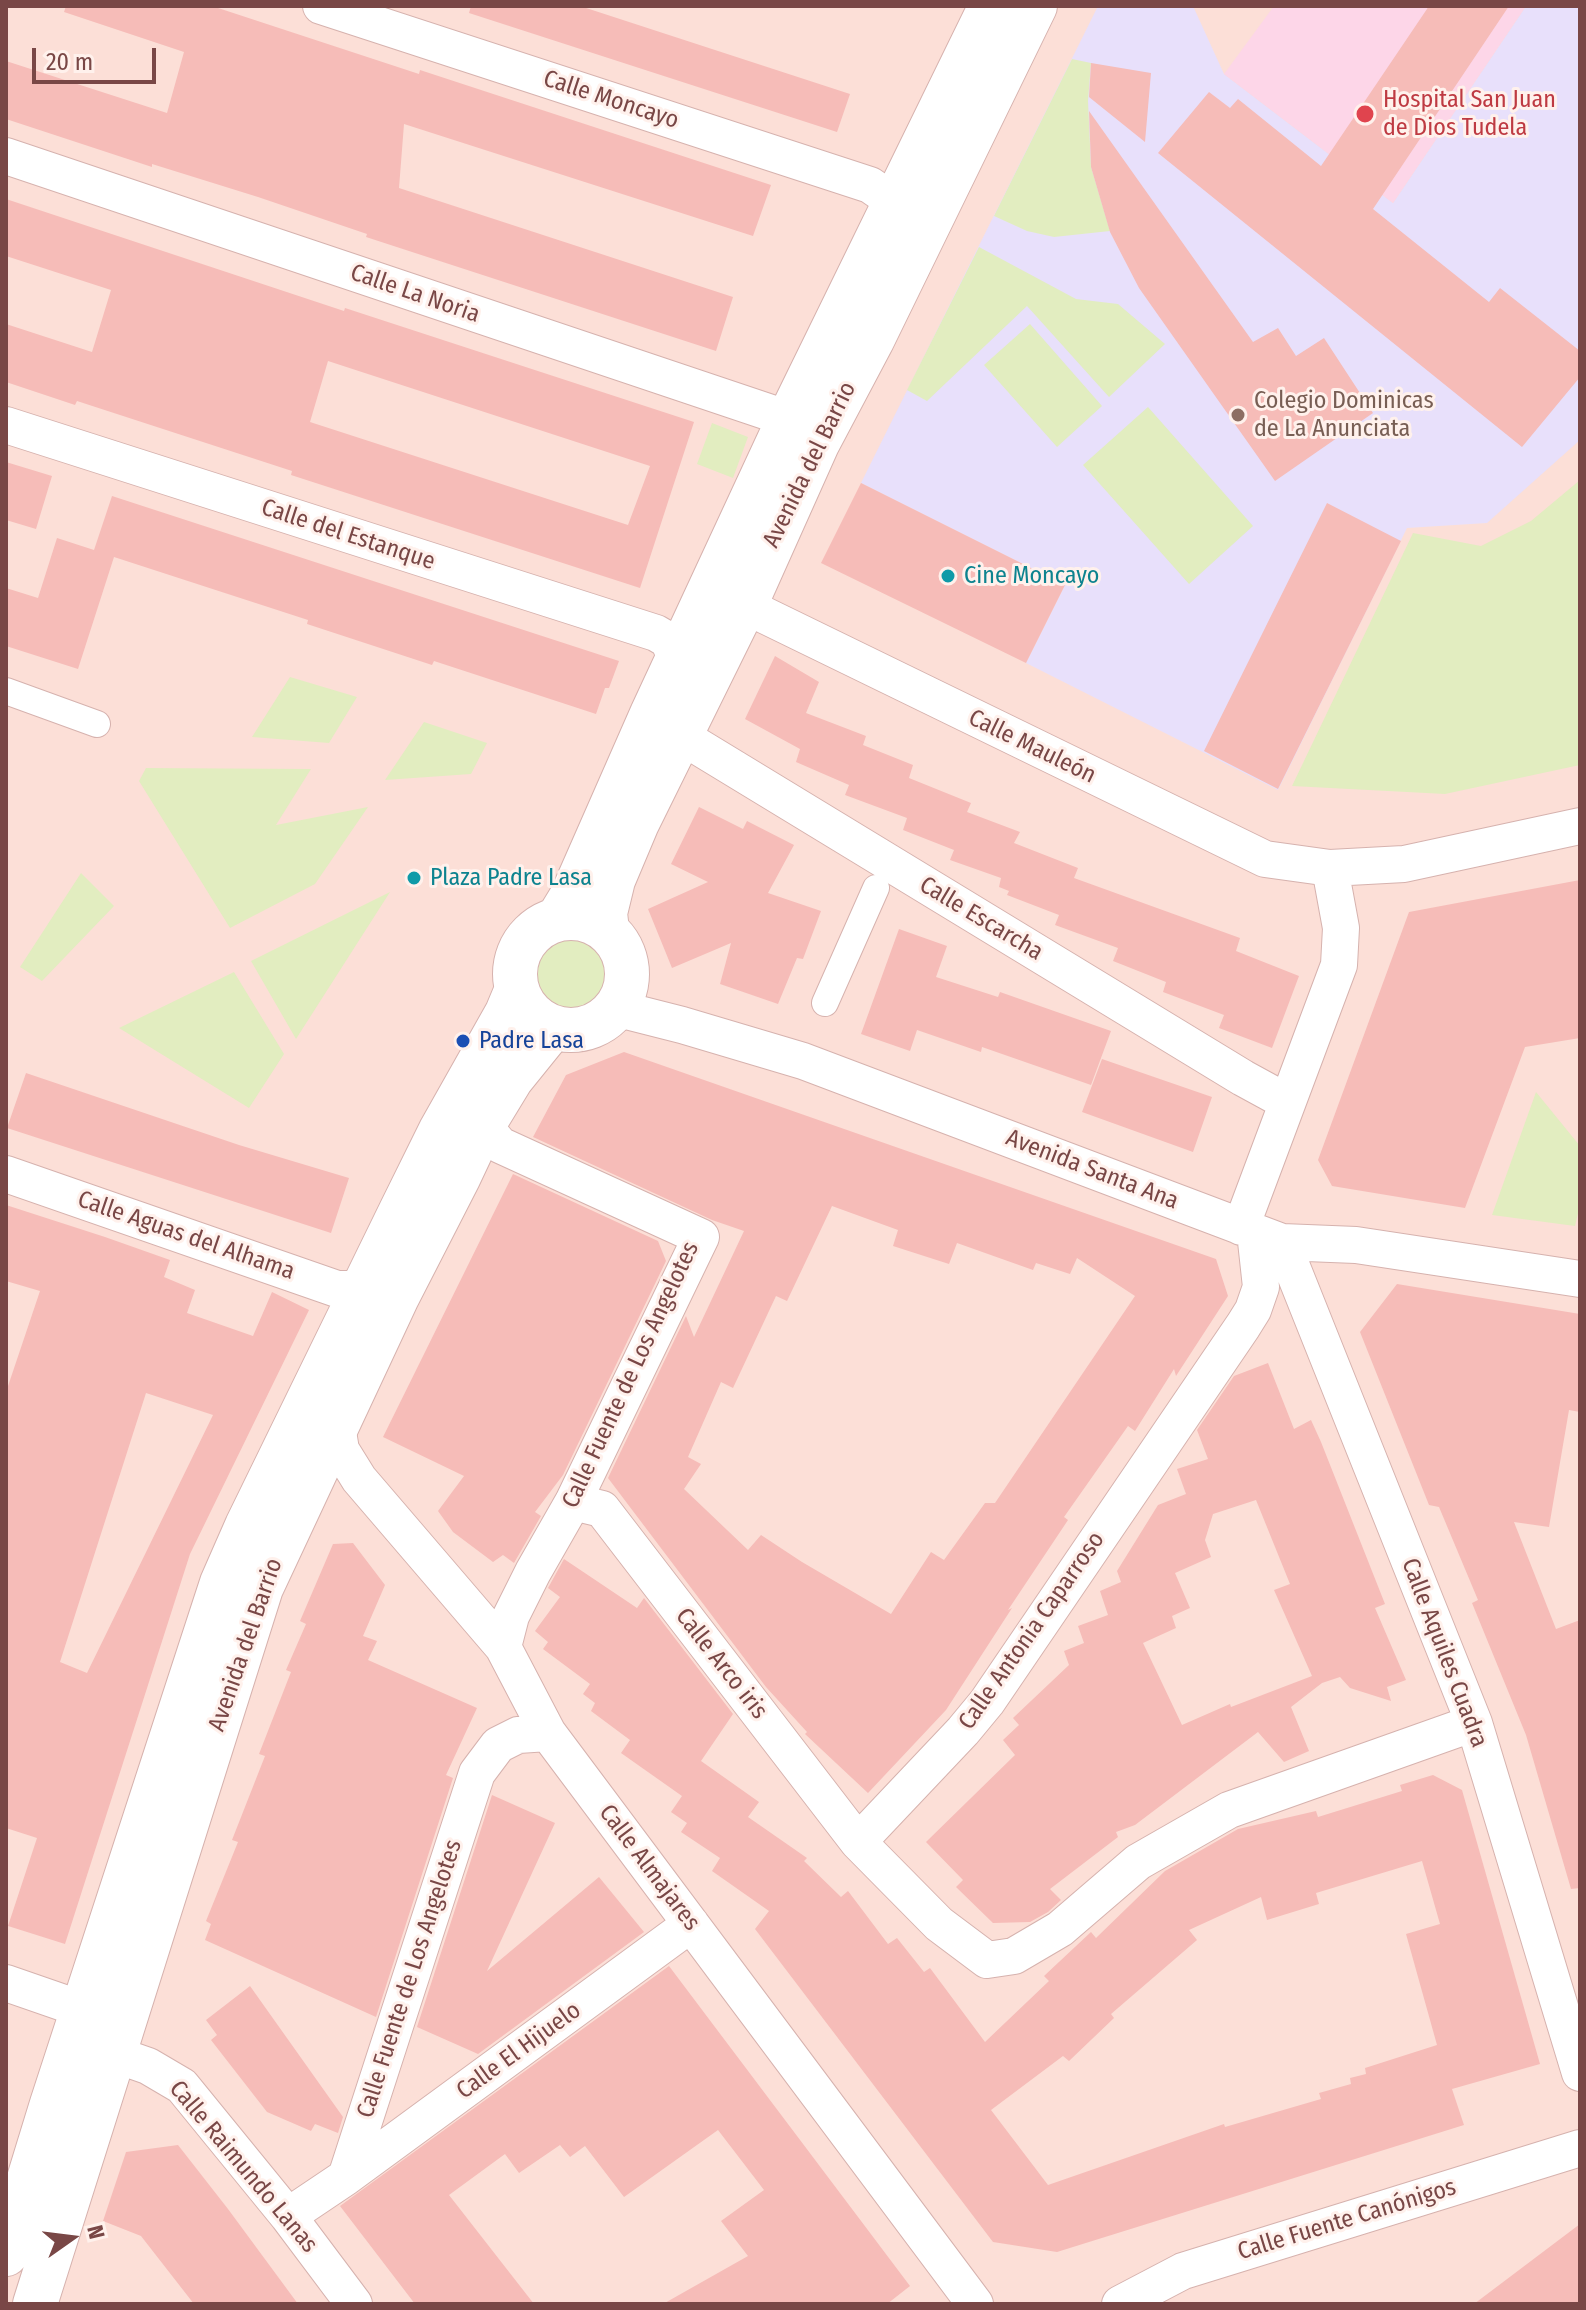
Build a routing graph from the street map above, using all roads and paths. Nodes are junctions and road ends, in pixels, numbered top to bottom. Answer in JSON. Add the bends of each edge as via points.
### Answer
{"nodes":[{"id":1,"x":321,"y":6,"type":"edge"},
{"id":2,"x":1022,"y":7,"type":"edge"},
{"id":3,"x":6,"y":156,"type":"edge"},
{"id":4,"x":896,"y":203,"type":"junction"},
{"id":5,"x":6,"y":425,"type":"edge"},
{"id":6,"x":803,"y":431,"type":"junction"},
{"id":7,"x":749,"y":596,"type":"junction"},
{"id":8,"x":677,"y":660,"type":"junction"},
{"id":9,"x":6,"y":691,"type":"edge"},
{"id":10,"x":97,"y":724,"type":"dead end"},
{"id":11,"x":684,"y":727,"type":"junction"},
{"id":12,"x":1580,"y":826,"type":"edge"},
{"id":13,"x":1330,"y":868,"type":"junction"},
{"id":14,"x":876,"y":888,"type":"dead end"},
{"id":15,"x":558,"y":919,"type":"junction"},
{"id":16,"x":607,"y":931,"type":"junction"},
{"id":17,"x":517,"y":989,"type":"junction"},
{"id":18,"x":825,"y":1003,"type":"dead end"},
{"id":19,"x":615,"y":1008,"type":"junction"},
{"id":20,"x":553,"y":1027,"type":"junction"},
{"id":21,"x":1287,"y":1102,"type":"junction"},
{"id":22,"x":483,"y":1125,"type":"junction"},
{"id":23,"x":6,"y":1174,"type":"edge"},
{"id":24,"x":1259,"y":1234,"type":"junction"},
{"id":25,"x":1580,"y":1279,"type":"edge"},
{"id":26,"x":367,"y":1282,"type":"junction"},
{"id":27,"x":337,"y":1426,"type":"junction"},
{"id":28,"x":573,"y":1502,"type":"junction"},
{"id":29,"x":503,"y":1647,"type":"junction"},
{"id":30,"x":1474,"y":1723,"type":"junction"},
{"id":31,"x":548,"y":1733,"type":"junction"},
{"id":32,"x":858,"y":1842,"type":"junction"},
{"id":33,"x":691,"y":1924,"type":"junction"},
{"id":34,"x":6,"y":1983,"type":"edge"},
{"id":35,"x":85,"y":2005,"type":"junction"},
{"id":36,"x":119,"y":2040,"type":"junction"},
{"id":37,"x":1580,"y":2073,"type":"edge"},
{"id":38,"x":1580,"y":2148,"type":"edge"},
{"id":39,"x":346,"y":2177,"type":"junction"},
{"id":40,"x":17,"y":2190,"type":"edge"},
{"id":41,"x":288,"y":2216,"type":"junction"},
{"id":42,"x":6,"y":2254,"type":"edge"},
{"id":43,"x":35,"y":2304,"type":"edge"},
{"id":44,"x":354,"y":2304,"type":"edge"},
{"id":45,"x":975,"y":2304,"type":"edge"},
{"id":46,"x":1120,"y":2304,"type":"edge"}],
"edges":[{"from":1,"to":4,"type":"street","name":"Calle Moncayo","via":[[870,185]]},
{"from":2,"to":4,"type":"street","name":"Avenida del Barrio"},
{"from":2,"to":6,"type":"street","name":"Avenida del Barrio","via":[[885,314]]},
{"from":3,"to":6,"type":"street","name":"Calle La Noria"},
{"from":4,"to":6,"type":"street","name":"Avenida del Barrio"},
{"from":5,"to":8,"type":"street","name":"Calle del Estanque","via":[[656,633],[668,640]]},
{"from":6,"to":7,"type":"street","name":"Avenida del Barrio"},
{"from":6,"to":8,"type":"street","name":"Avenida del Barrio"},
{"from":7,"to":11,"type":"street","name":"Avenida del Barrio"},
{"from":7,"to":13,"type":"street","name":"Calle Mauleón","via":[[760,613],[1239,848],[1265,859]]},
{"from":8,"to":15,"type":"street","name":"Avenida del Barrio"},
{"from":9,"to":10,"type":"street"},
{"from":11,"to":16,"type":"street","name":"Avenida del Barrio","via":[[613,880],[605,913]]},
{"from":11,"to":21,"type":"street","name":"Calle Escarcha","via":[[694,744]]},
{"from":12,"to":13,"type":"street","name":"Calle Mauleón","via":[[1404,864]]},
{"from":13,"to":21,"type":"street","via":[[1341,928],[1339,965]]},
{"from":14,"to":18,"type":"street"},
{"from":15,"to":16,"type":"street","via":[[593,922]]},
{"from":15,"to":17,"type":"street","via":[[535,931],[518,953]]},
{"from":16,"to":19,"type":"street","via":[[625,960],[623,993]]},
{"from":17,"to":20,"type":"street","via":[[531,1012]]},
{"from":17,"to":26,"type":"street","name":"Avenida del Barrio"},
{"from":19,"to":20,"type":"street","via":[[587,1028]]},
{"from":19,"to":24,"type":"street","name":"Avenida Santa Ana","via":[[803,1061]]},
{"from":20,"to":22,"type":"street","name":"Avenida del Barrio"},
{"from":21,"to":24,"type":"street"},
{"from":22,"to":27,"type":"street","name":"Avenida del Barrio"},
{"from":22,"to":28,"type":"street","name":"Calle Fuente de Los Angelotes","via":[[500,1145],[701,1237]]},
{"from":23,"to":26,"type":"street","name":"Calle Aguas del Alhama","via":[[337,1289]]},
{"from":24,"to":25,"type":"street","name":"Avenida Santa Ana"},
{"from":24,"to":30,"type":"street","name":"Calle Aquiles Cuadra"},
{"from":24,"to":32,"type":"street","name":"Calle Antonia Caparroso","via":[[1261,1287],[1243,1326],[987,1702]]},
{"from":26,"to":35,"type":"street","name":"Avenida del Barrio","via":[[222,1583]]},
{"from":27,"to":29,"type":"street","name":"Calle Almajares","via":[[341,1450],[359,1479]]},
{"from":27,"to":36,"type":"street","name":"Avenida del Barrio","via":[[261,1588]]},
{"from":28,"to":29,"type":"street","name":"Calle Fuente de Los Angelotes","via":[[511,1616]]},
{"from":28,"to":32,"type":"street","name":"Calle Arco iris","via":[[602,1509]]},
{"from":29,"to":31,"type":"street","name":"Calle Almajares"},
{"from":30,"to":32,"type":"street","via":[[1229,1810],[1138,1862],[1060,1929],[1014,1956],[987,1960],[939,1924]]},
{"from":30,"to":37,"type":"street","name":"Calle Aquiles Cuadra"},
{"from":31,"to":33,"type":"street","name":"Calle Almajares"},
{"from":31,"to":39,"type":"street","name":"Calle Fuente de Los Angelotes","via":[[518,1735],[498,1745],[477,1773]]},
{"from":33,"to":39,"type":"street","name":"Calle El Hijuelo"},
{"from":33,"to":45,"type":"street","name":"Calle Almajares"},
{"from":34,"to":35,"type":"street"},
{"from":35,"to":36,"type":"street","via":[[87,2039],[101,2053]]},
{"from":35,"to":40,"type":"street","name":"Avenida del Barrio"},
{"from":36,"to":41,"type":"street","name":"Calle Raimundo Lanas","via":[[128,2059],[182,2086]]},
{"from":36,"to":43,"type":"street","name":"Avenida del Barrio"},
{"from":38,"to":46,"type":"street","name":"Calle Fuente Canónigos","via":[[1183,2271]]},
{"from":39,"to":41,"type":"street","name":"Calle El Hijuelo"},
{"from":40,"to":42,"type":"street","name":"Avenida del Barrio"},
{"from":41,"to":44,"type":"street","name":"Calle Raimundo Lanas"}]}
